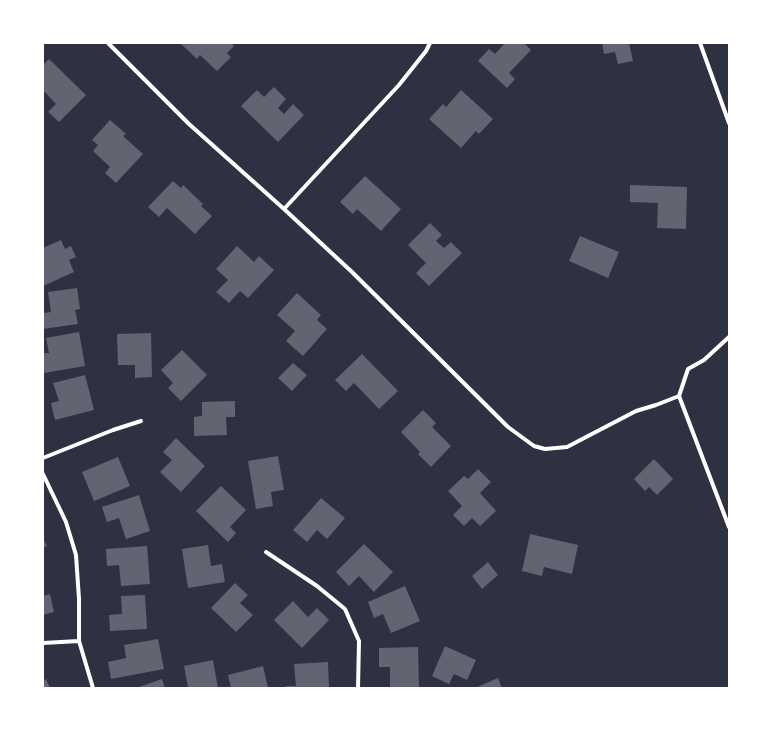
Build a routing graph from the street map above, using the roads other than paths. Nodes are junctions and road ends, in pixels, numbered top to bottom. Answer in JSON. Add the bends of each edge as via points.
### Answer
{"nodes":[{"id":1,"x":108,"y":43,"type":"edge"},
{"id":2,"x":430,"y":43,"type":"edge"},
{"id":3,"x":700,"y":43,"type":"edge"},
{"id":4,"x":729,"y":123,"type":"edge"},
{"id":5,"x":284,"y":209,"type":"junction"},
{"id":6,"x":729,"y":337,"type":"edge"},
{"id":7,"x":679,"y":396,"type":"junction"},
{"id":8,"x":141,"y":421,"type":"dead end"},
{"id":9,"x":43,"y":458,"type":"edge"},
{"id":10,"x":43,"y":474,"type":"edge"},
{"id":11,"x":729,"y":527,"type":"edge"},
{"id":12,"x":266,"y":552,"type":"dead end"},
{"id":13,"x":79,"y":641,"type":"junction"},
{"id":14,"x":43,"y":643,"type":"edge"},
{"id":15,"x":93,"y":688,"type":"edge"},
{"id":16,"x":358,"y":688,"type":"edge"}],
"edges":[{"from":1,"to":5,"type":"street","via":[[189,124]]},
{"from":2,"to":5,"type":"street","via":[[399,85]]},
{"from":3,"to":4,"type":"street"},
{"from":5,"to":7,"type":"street","via":[[352,272],[508,427],[534,446],[546,449],[567,447],[636,411]]},
{"from":6,"to":7,"type":"street","via":[[704,360],[688,369]]},
{"from":7,"to":11,"type":"street"},
{"from":8,"to":9,"type":"street"},
{"from":10,"to":13,"type":"street","via":[[66,522],[76,555]]},
{"from":12,"to":16,"type":"street","via":[[317,586],[345,609],[359,641]]},
{"from":13,"to":14,"type":"street"},
{"from":13,"to":15,"type":"street"}]}
